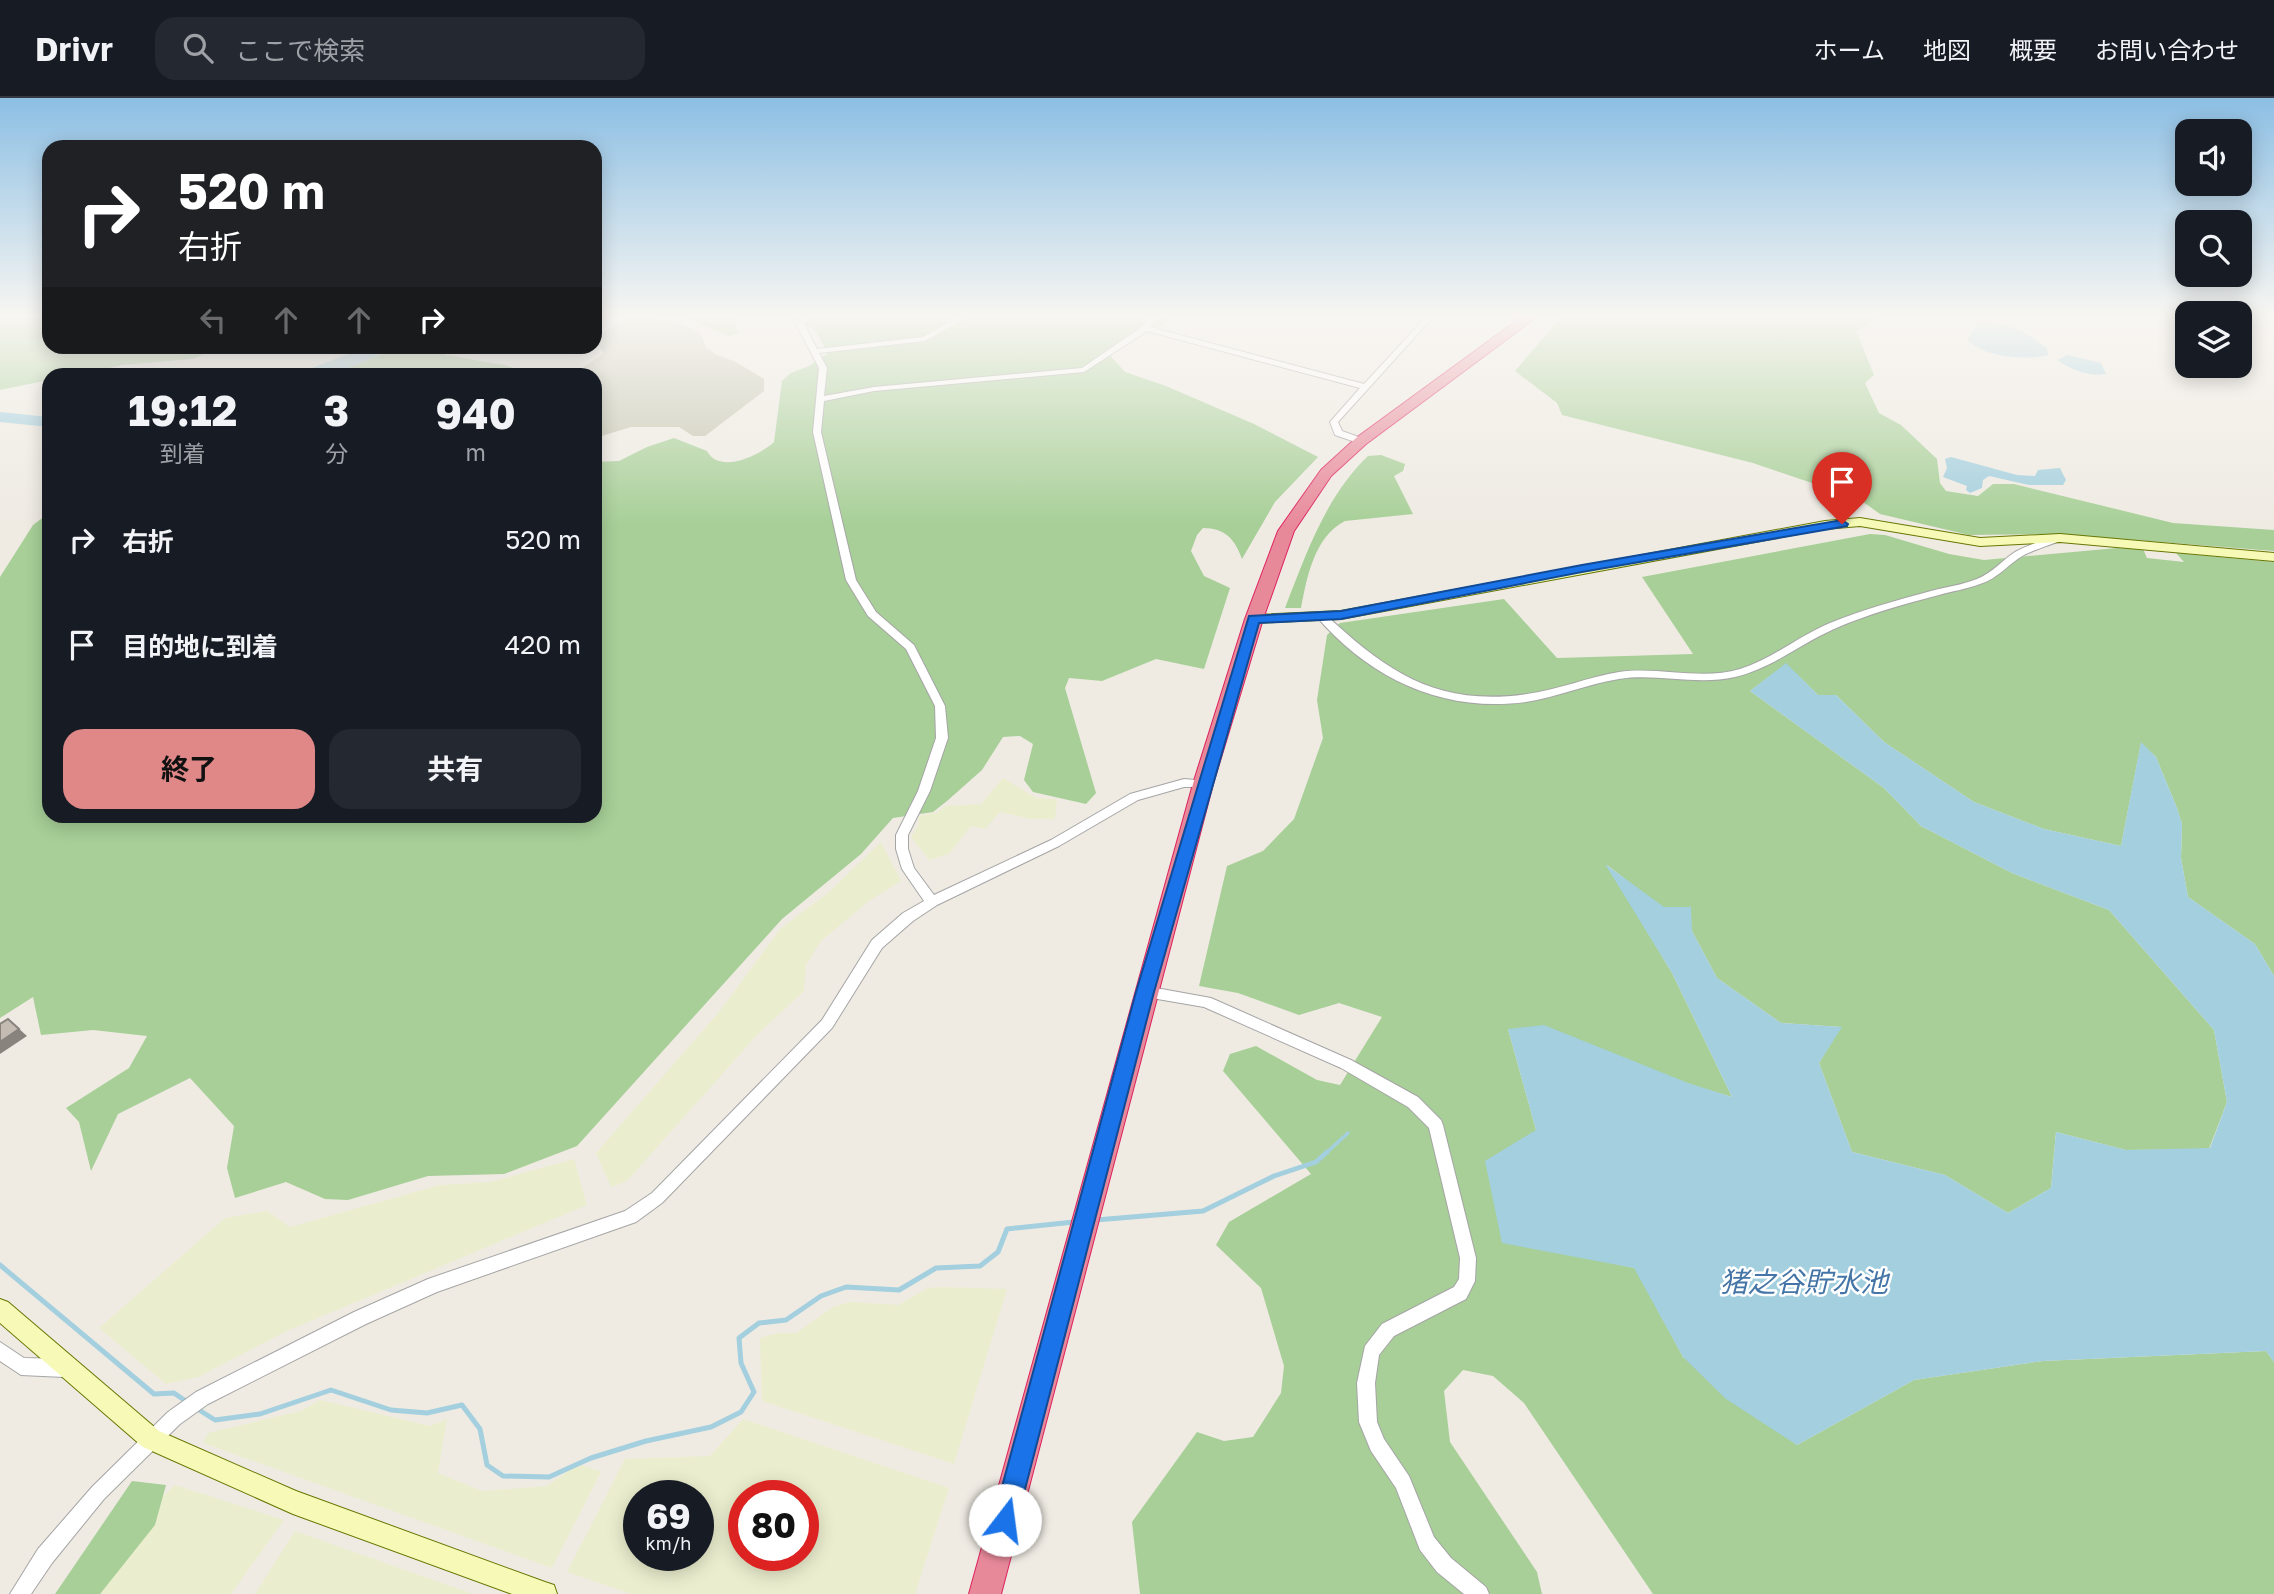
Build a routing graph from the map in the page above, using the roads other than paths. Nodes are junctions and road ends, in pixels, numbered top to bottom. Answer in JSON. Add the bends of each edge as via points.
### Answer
{"nodes":[{"id":1,"x":821,"y":386,"type":"edge"},
{"id":2,"x":910,"y":386,"type":"edge"},
{"id":3,"x":1361,"y":386,"type":"edge"},
{"id":4,"x":1436,"y":386,"type":"edge"},
{"id":5,"x":1365,"y":387,"type":"joint"},
{"id":6,"x":819,"y":399,"type":"junction"},
{"id":7,"x":1361,"y":441,"type":"junction"},
{"id":8,"x":2060,"y":538,"type":"junction"},
{"id":9,"x":2274,"y":557,"type":"edge"},
{"id":10,"x":1321,"y":616,"type":"junction"},
{"id":11,"x":1254,"y":619,"type":"junction"},
{"id":12,"x":1203,"y":784,"type":"junction"},
{"id":13,"x":932,"y":902,"type":"junction"},
{"id":14,"x":1145,"y":992,"type":"junction"},
{"id":15,"x":0,"y":1309,"type":"edge"},
{"id":16,"x":0,"y":1350,"type":"edge"},
{"id":17,"x":68,"y":1368,"type":"junction"},
{"id":18,"x":151,"y":1439,"type":"junction"},
{"id":19,"x":20,"y":1594,"type":"edge"},
{"id":20,"x":545,"y":1594,"type":"edge"},
{"id":21,"x":985,"y":1594,"type":"edge"},
{"id":22,"x":1479,"y":1594,"type":"edge"}],
"edges":[{"from":1,"to":6,"type":"street"},
{"from":2,"to":6,"type":"street"},
{"from":3,"to":5,"type":"street"},
{"from":4,"to":7,"type":"highway"},
{"from":5,"to":7,"type":"street","via":[[1334,422],[1338,433]]},
{"from":6,"to":13,"type":"street","via":[[817,432],[850,580],[872,614],[910,647],[940,706],[942,738],[925,791],[902,835],[908,869]]},
{"from":7,"to":11,"type":"highway","via":[[1326,473],[1300,507],[1286,531]]},
{"from":8,"to":9,"type":"street"},
{"from":8,"to":10,"type":"street","via":[[1980,542],[1860,522],[1825,525]]},
{"from":8,"to":10,"type":"street","via":[[2019,554],[1978,582],[1838,624],[1747,670],[1692,677],[1634,673],[1592,679],[1527,698],[1439,696],[1403,681],[1358,653]]},
{"from":10,"to":11,"type":"street"},
{"from":11,"to":12,"type":"highway"},
{"from":12,"to":13,"type":"street","via":[[1184,783],[1134,797],[1044,848]]},
{"from":12,"to":14,"type":"highway"},
{"from":13,"to":18,"type":"street","via":[[877,944],[827,1024],[657,1198],[630,1217],[434,1285],[360,1318],[202,1398]]},
{"from":14,"to":21,"type":"highway"},
{"from":14,"to":22,"type":"street","via":[[1206,1002],[1346,1065],[1413,1102],[1436,1125],[1468,1258],[1467,1281],[1460,1293],[1388,1330],[1371,1352],[1366,1383],[1368,1422],[1377,1445],[1403,1482],[1427,1543],[1444,1565]]},
{"from":15,"to":17,"type":"street"},
{"from":16,"to":17,"type":"street","via":[[21,1366]]},
{"from":17,"to":18,"type":"street"},
{"from":18,"to":19,"type":"street","via":[[98,1493]]},
{"from":18,"to":20,"type":"street","via":[[293,1502]]}]}
